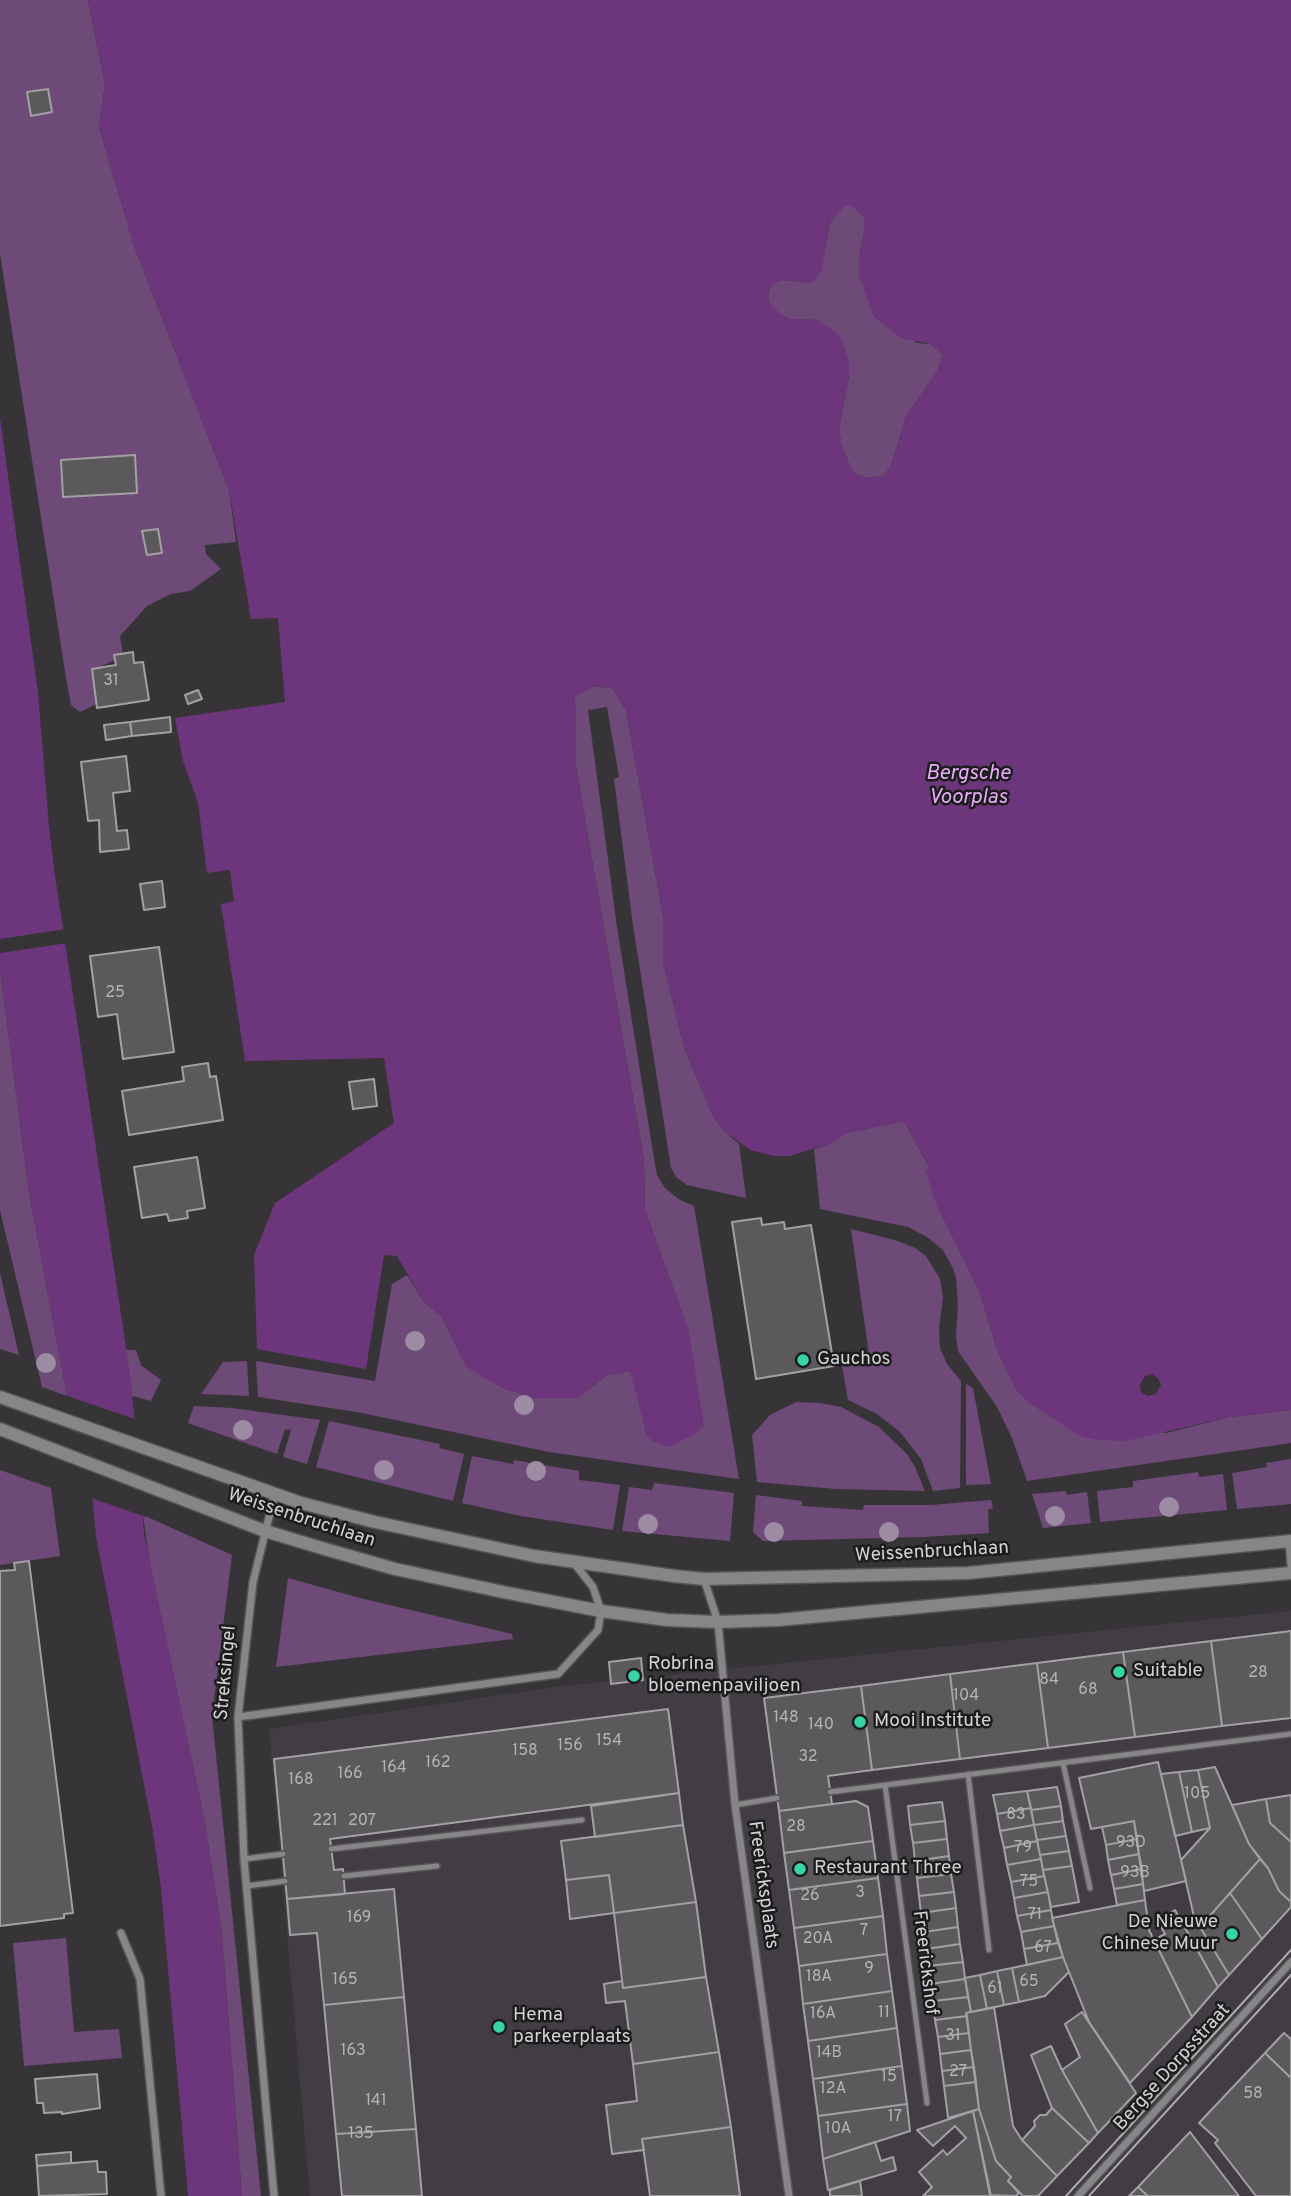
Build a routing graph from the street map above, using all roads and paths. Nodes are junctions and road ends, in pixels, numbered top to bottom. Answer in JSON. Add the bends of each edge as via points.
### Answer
{"nodes":[{"id":1,"x":0,"y":1397,"type":"edge"},
{"id":2,"x":0,"y":1429,"type":"edge"},
{"id":3,"x":275,"y":1493,"type":"junction"},
{"id":4,"x":265,"y":1531,"type":"junction"},
{"id":5,"x":1290,"y":1541,"type":"edge"},
{"id":6,"x":574,"y":1563,"type":"junction"},
{"id":7,"x":1291,"y":1565,"type":"edge"},
{"id":8,"x":1291,"y":1573,"type":"edge"},
{"id":9,"x":704,"y":1579,"type":"junction"},
{"id":10,"x":601,"y":1611,"type":"junction"},
{"id":11,"x":718,"y":1622,"type":"junction"},
{"id":12,"x":238,"y":1717,"type":"junction"},
{"id":13,"x":1291,"y":1734,"type":"edge"},
{"id":14,"x":1063,"y":1763,"type":"junction"},
{"id":15,"x":968,"y":1774,"type":"junction"},
{"id":16,"x":885,"y":1785,"type":"junction"},
{"id":17,"x":830,"y":1792,"type":"dead end"},
{"id":18,"x":777,"y":1798,"type":"dead end"},
{"id":19,"x":735,"y":1805,"type":"junction"},
{"id":20,"x":582,"y":1820,"type":"dead end"},
{"id":21,"x":331,"y":1849,"type":"dead end"},
{"id":22,"x":282,"y":1854,"type":"dead end"},
{"id":23,"x":244,"y":1859,"type":"junction"},
{"id":24,"x":437,"y":1866,"type":"dead end"},
{"id":25,"x":344,"y":1876,"type":"dead end"},
{"id":26,"x":285,"y":1881,"type":"dead end"},
{"id":27,"x":246,"y":1886,"type":"junction"},
{"id":28,"x":1090,"y":1888,"type":"dead end"},
{"id":29,"x":121,"y":1933,"type":"dead end"},
{"id":30,"x":989,"y":1950,"type":"dead end"},
{"id":31,"x":1291,"y":1962,"type":"edge"},
{"id":32,"x":927,"y":2103,"type":"dead end"},
{"id":33,"x":161,"y":2196,"type":"edge"},
{"id":34,"x":274,"y":2196,"type":"edge"},
{"id":35,"x":789,"y":2196,"type":"edge"},
{"id":36,"x":1079,"y":2196,"type":"edge"}],
"edges":[{"from":1,"to":3,"type":"street","name":"Weissenbruchlaan"},
{"from":2,"to":4,"type":"street","name":"Weissenbruchlaan"},
{"from":3,"to":4,"type":"street","name":"Streksingel"},
{"from":3,"to":6,"type":"street","name":"Weissenbruchlaan","via":[[374,1521]]},
{"from":4,"to":10,"type":"street","name":"Weissenbruchlaan","via":[[395,1569]]},
{"from":4,"to":12,"type":"street","name":"Streksingel","via":[[253,1582]]},
{"from":5,"to":7,"type":"street"},
{"from":5,"to":9,"type":"street","name":"Weissenbruchlaan","via":[[968,1573]]},
{"from":6,"to":9,"type":"street","name":"Weissenbruchlaan"},
{"from":6,"to":10,"type":"street","via":[[593,1587]]},
{"from":8,"to":11,"type":"street","name":"Weissenbruchlaan"},
{"from":9,"to":11,"type":"street","name":"Freericksplaats"},
{"from":10,"to":11,"type":"street","name":"Weissenbruchlaan"},
{"from":10,"to":12,"type":"street","via":[[598,1630],[558,1674]]},
{"from":11,"to":19,"type":"street","name":"Freericksplaats"},
{"from":12,"to":23,"type":"street","name":"Streksingel"},
{"from":13,"to":14,"type":"lane"},
{"from":14,"to":15,"type":"lane"},
{"from":14,"to":28,"type":"lane"},
{"from":15,"to":16,"type":"lane"},
{"from":15,"to":30,"type":"lane"},
{"from":16,"to":17,"type":"lane"},
{"from":16,"to":32,"type":"lane","name":"Freerickshof"},
{"from":18,"to":19,"type":"lane"},
{"from":19,"to":35,"type":"street","name":"Freericksplaats"},
{"from":20,"to":21,"type":"lane"},
{"from":22,"to":23,"type":"lane"},
{"from":23,"to":27,"type":"street","name":"Streksingel"},
{"from":24,"to":25,"type":"lane"},
{"from":26,"to":27,"type":"lane"},
{"from":27,"to":34,"type":"street","name":"Streksingel"},
{"from":29,"to":33,"type":"street","via":[[139,1979]]},
{"from":31,"to":36,"type":"street","name":"Bergse Dorpsstraat"}]}
